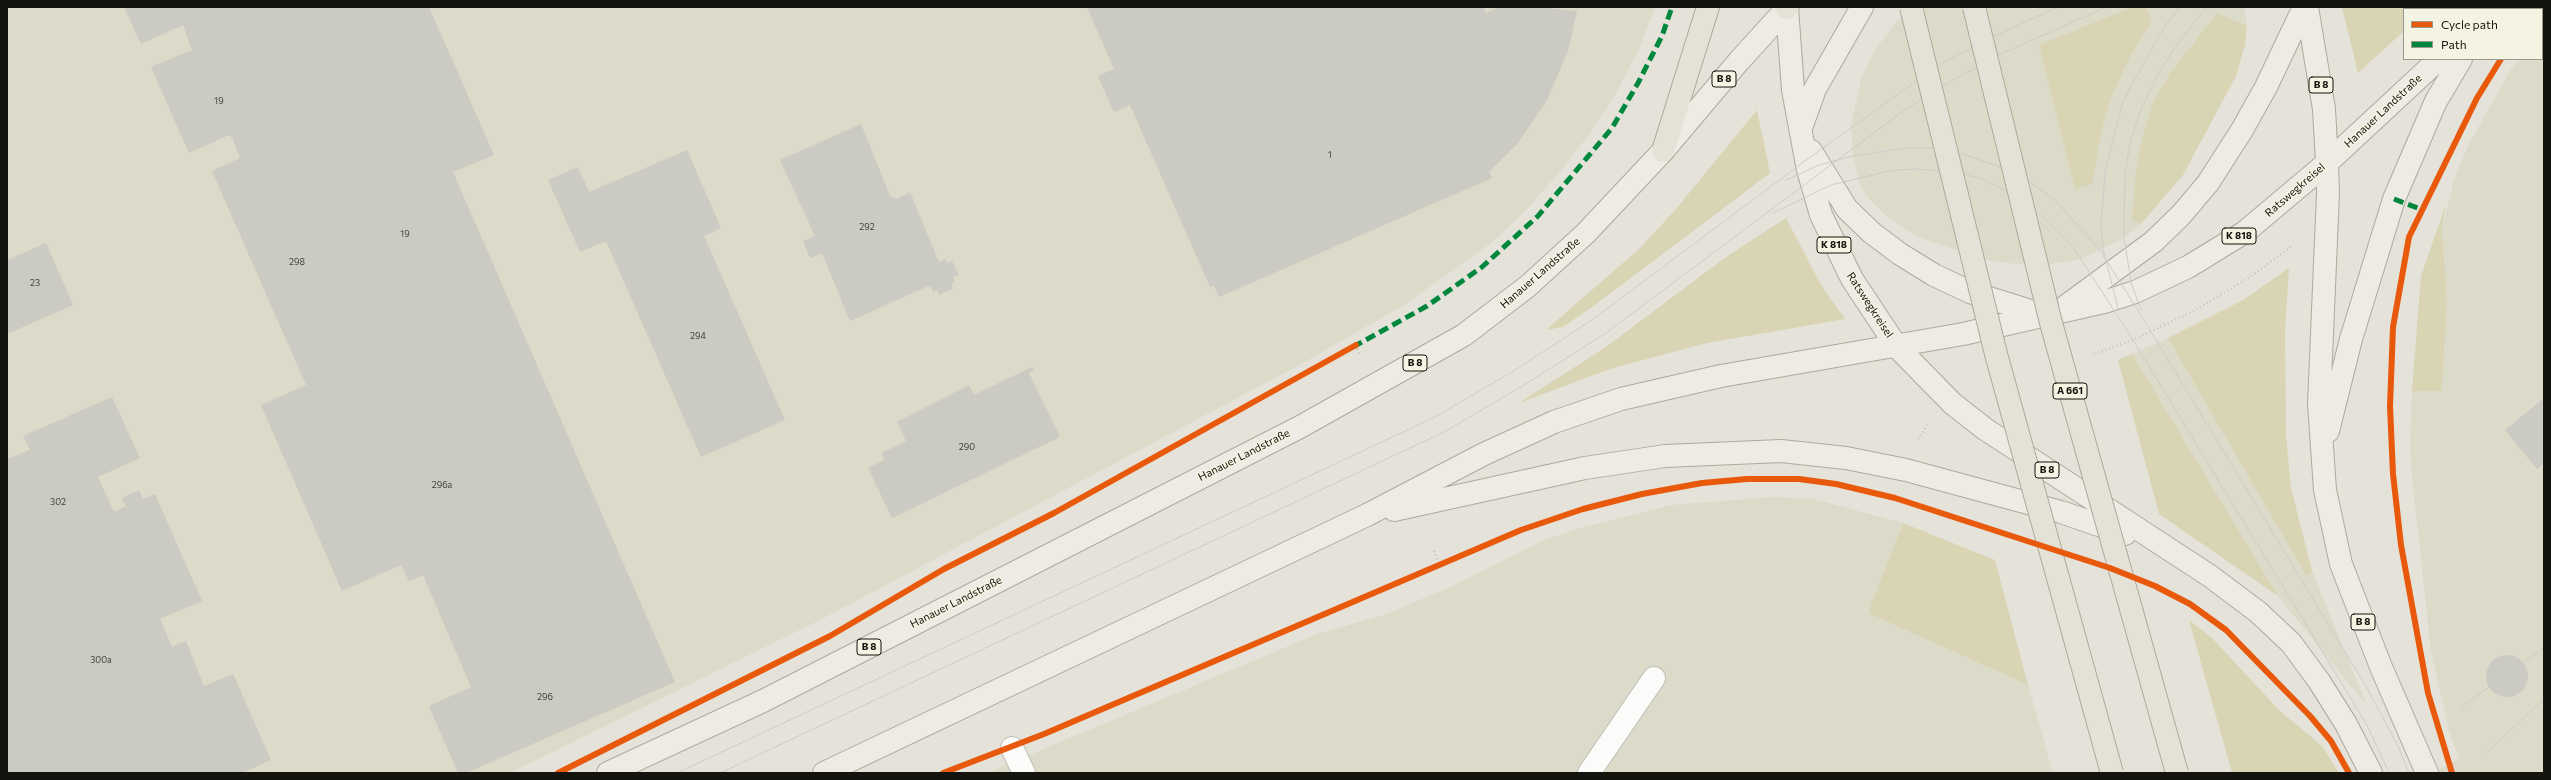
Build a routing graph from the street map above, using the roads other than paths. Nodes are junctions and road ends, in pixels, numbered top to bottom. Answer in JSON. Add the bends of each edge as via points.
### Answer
{"nodes":[{"id":1,"x":1708,"y":7,"type":"edge"},
{"id":2,"x":1787,"y":7,"type":"edge"},
{"id":3,"x":1862,"y":7,"type":"edge"},
{"id":4,"x":1911,"y":7,"type":"edge"},
{"id":5,"x":1974,"y":7,"type":"edge"},
{"id":6,"x":2304,"y":7,"type":"edge"},
{"id":7,"x":2308,"y":7,"type":"edge"},
{"id":8,"x":2438,"y":60,"type":"edge"},
{"id":9,"x":2460,"y":60,"type":"edge"},
{"id":10,"x":1800,"y":131,"type":"junction"},
{"id":11,"x":1663,"y":152,"type":"junction"},
{"id":12,"x":2327,"y":163,"type":"junction"},
{"id":13,"x":2050,"y":314,"type":"junction"},
{"id":14,"x":1897,"y":347,"type":"junction"},
{"id":15,"x":2322,"y":463,"type":"junction"},
{"id":16,"x":1366,"y":515,"type":"junction"},
{"id":17,"x":2210,"y":576,"type":"junction"},
{"id":18,"x":1654,"y":678,"type":"dead end"},
{"id":19,"x":1012,"y":748,"type":"dead end"},
{"id":20,"x":608,"y":773,"type":"edge"},
{"id":21,"x":824,"y":773,"type":"edge"},
{"id":22,"x":1024,"y":773,"type":"edge"},
{"id":23,"x":1589,"y":773,"type":"edge"},
{"id":24,"x":2112,"y":773,"type":"edge"},
{"id":25,"x":2177,"y":773,"type":"edge"},
{"id":26,"x":2371,"y":773,"type":"edge"},
{"id":27,"x":2427,"y":773,"type":"edge"}],
"edges":[{"from":1,"to":11,"type":"highway"},
{"from":2,"to":10,"type":"main road","name":"Ratswegkreisel","number":"K 818","via":[[1793,90]]},
{"from":2,"to":11,"type":"main road","name":"Hanauer Landstraße","number":"B 8"},
{"from":3,"to":10,"type":"main road","via":[[1815,89]]},
{"from":4,"to":24,"type":"highway","bridge":true,"via":[[1996,354]]},
{"from":5,"to":25,"type":"highway","number":"A 661","bridge":true,"via":[[2051,323]]},
{"from":6,"to":13,"type":"main road","name":"Ratswegkreisel","via":[[2259,99],[2208,183],[2181,215],[2153,242]]},
{"from":7,"to":12,"type":"main road","name":"Ratswegkreisel","number":"B 8","via":[[2324,109]]},
{"from":8,"to":12,"type":"main road","name":"Hanauer Landstraße","number":"K 818"},
{"from":9,"to":15,"type":"main road","via":[[2436,101],[2394,199],[2351,338]]},
{"from":10,"to":13,"type":"main road","via":[[1830,185],[1847,209],[1872,233],[1934,274],[1970,292]]},
{"from":10,"to":14,"type":"main road","name":"Ratswegkreisel","number":"K 818","via":[[1820,215],[1874,315]]},
{"from":11,"to":20,"type":"main road","name":"Hanauer Landstraße","number":"B 8","via":[[1586,233],[1528,286],[1464,335],[1293,430],[763,701]]},
{"from":12,"to":13,"type":"main road","name":"Ratswegkreisel","number":"K 818","via":[[2245,232],[2188,268],[2127,295]]},
{"from":12,"to":15,"type":"main road","number":"B 8","via":[[2320,390]]},
{"from":13,"to":14,"type":"main road","name":"Ratswegkreisel","number":"K 818"},
{"from":14,"to":16,"type":"main road","via":[[1815,358],[1621,399],[1554,422],[1484,454]]},
{"from":14,"to":17,"type":"main road","number":"B 8","via":[[1953,404],[1985,429]]},
{"from":15,"to":27,"type":"main road","number":"B 8","via":[[2331,524],[2341,564]]},
{"from":16,"to":17,"type":"main road","via":[[1584,468],[1665,456],[1781,451],[1846,458],[1906,470],[2061,512],[2122,532]]},
{"from":16,"to":21,"type":"main road"},
{"from":17,"to":26,"type":"main road","number":"B 8","via":[[2258,612],[2291,643],[2346,724]]},
{"from":18,"to":23,"type":"lane"},
{"from":19,"to":22,"type":"lane"}]}
